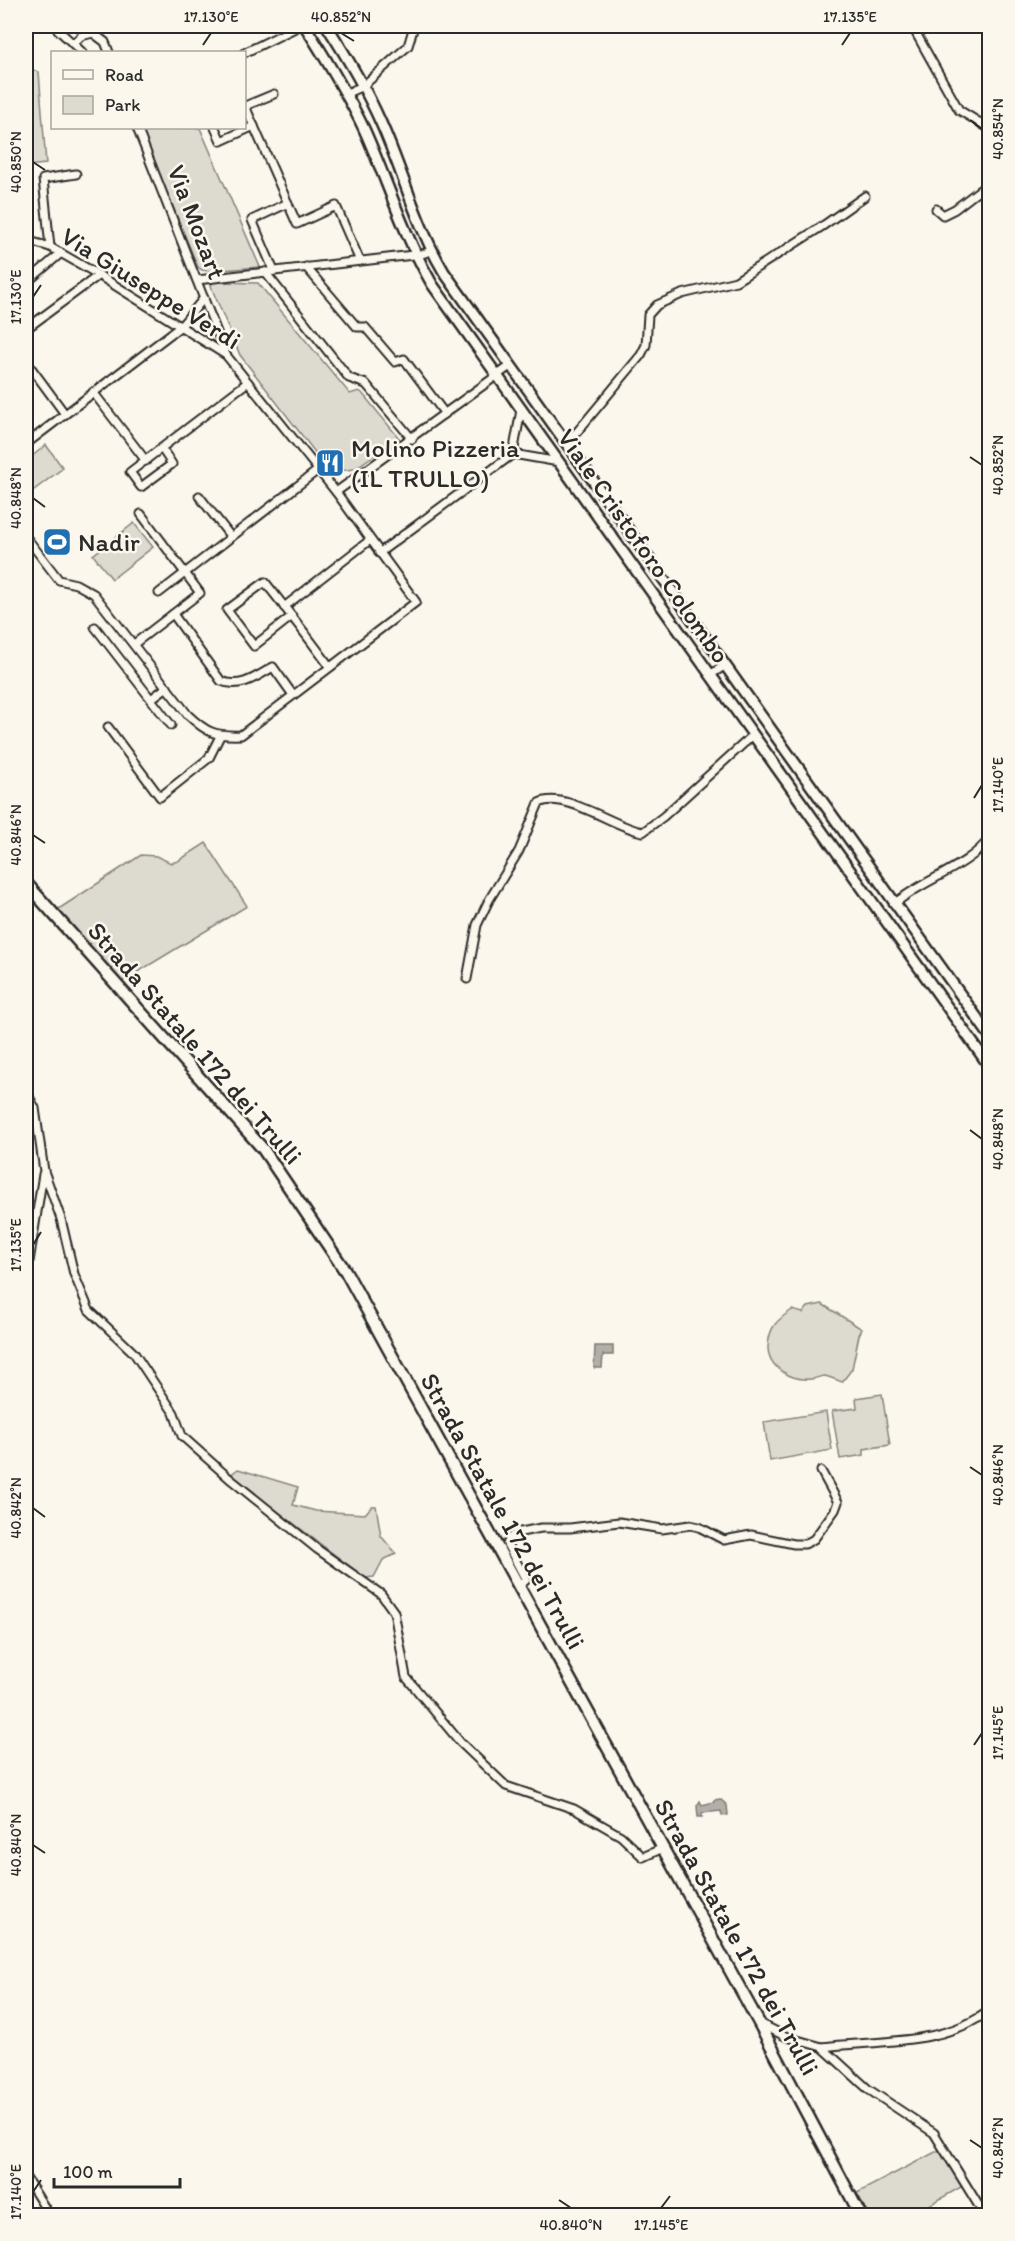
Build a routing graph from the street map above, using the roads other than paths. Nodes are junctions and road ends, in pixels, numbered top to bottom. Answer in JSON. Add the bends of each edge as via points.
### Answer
{"nodes":[{"id":1,"x":54,"y":26,"type":"edge"},
{"id":2,"x":299,"y":26,"type":"edge"},
{"id":3,"x":305,"y":26,"type":"edge"},
{"id":4,"x":327,"y":26,"type":"edge"},
{"id":5,"x":414,"y":26,"type":"edge"},
{"id":6,"x":912,"y":26,"type":"edge"},
{"id":7,"x":73,"y":44,"type":"junction"},
{"id":8,"x":81,"y":51,"type":"edge"},
{"id":9,"x":109,"y":51,"type":"edge"},
{"id":10,"x":246,"y":51,"type":"edge"},
{"id":11,"x":363,"y":86,"type":"junction"},
{"id":12,"x":347,"y":93,"type":"junction"},
{"id":13,"x":274,"y":94,"type":"dead end"},
{"id":14,"x":246,"y":106,"type":"edge"},
{"id":15,"x":246,"y":108,"type":"edge"},
{"id":16,"x":254,"y":126,"type":"junction"},
{"id":17,"x":137,"y":129,"type":"edge"},
{"id":18,"x":215,"y":129,"type":"edge"},
{"id":19,"x":990,"y":129,"type":"edge"},
{"id":20,"x":76,"y":174,"type":"dead end"},
{"id":21,"x":990,"y":182,"type":"edge"},
{"id":22,"x":865,"y":196,"type":"dead end"},
{"id":23,"x":288,"y":203,"type":"junction"},
{"id":24,"x":936,"y":209,"type":"dead end"},
{"id":25,"x":26,"y":240,"type":"edge"},
{"id":26,"x":50,"y":247,"type":"junction"},
{"id":27,"x":431,"y":251,"type":"junction"},
{"id":28,"x":61,"y":253,"type":"junction"},
{"id":29,"x":415,"y":255,"type":"junction"},
{"id":30,"x":360,"y":261,"type":"junction"},
{"id":31,"x":306,"y":267,"type":"junction"},
{"id":32,"x":274,"y":271,"type":"junction"},
{"id":33,"x":264,"y":272,"type":"junction"},
{"id":34,"x":99,"y":275,"type":"junction"},
{"id":35,"x":197,"y":280,"type":"junction"},
{"id":36,"x":26,"y":283,"type":"edge"},
{"id":37,"x":204,"y":298,"type":"junction"},
{"id":38,"x":181,"y":326,"type":"junction"},
{"id":39,"x":26,"y":329,"type":"edge"},
{"id":40,"x":226,"y":355,"type":"junction"},
{"id":41,"x":26,"y":361,"type":"edge"},
{"id":42,"x":510,"y":366,"type":"junction"},
{"id":43,"x":496,"y":377,"type":"junction"},
{"id":44,"x":248,"y":382,"type":"junction"},
{"id":45,"x":93,"y":392,"type":"junction"},
{"id":46,"x":521,"y":410,"type":"junction"},
{"id":47,"x":65,"y":414,"type":"junction"},
{"id":48,"x":445,"y":414,"type":"junction"},
{"id":49,"x":412,"y":439,"type":"junction"},
{"id":50,"x":564,"y":442,"type":"junction"},
{"id":51,"x":26,"y":444,"type":"edge"},
{"id":52,"x":162,"y":449,"type":"junction"},
{"id":53,"x":513,"y":454,"type":"junction"},
{"id":54,"x":146,"y":461,"type":"junction"},
{"id":55,"x":559,"y":462,"type":"junction"},
{"id":56,"x":318,"y":470,"type":"junction"},
{"id":57,"x":336,"y":492,"type":"junction"},
{"id":58,"x":199,"y":496,"type":"dead end"},
{"id":59,"x":141,"y":514,"type":"dead end"},
{"id":60,"x":26,"y":537,"type":"edge"},
{"id":61,"x":231,"y":537,"type":"junction"},
{"id":62,"x":370,"y":540,"type":"junction"},
{"id":63,"x":379,"y":553,"type":"junction"},
{"id":64,"x":185,"y":572,"type":"junction"},
{"id":65,"x":159,"y":592,"type":"dead end"},
{"id":66,"x":284,"y":607,"type":"junction"},
{"id":67,"x":173,"y":614,"type":"junction"},
{"id":68,"x":292,"y":616,"type":"junction"},
{"id":69,"x":95,"y":627,"type":"dead end"},
{"id":70,"x":134,"y":644,"type":"junction"},
{"id":71,"x":724,"y":666,"type":"junction"},
{"id":72,"x":330,"y":667,"type":"junction"},
{"id":73,"x":710,"y":675,"type":"junction"},
{"id":74,"x":167,"y":687,"type":"junction"},
{"id":75,"x":293,"y":695,"type":"junction"},
{"id":76,"x":151,"y":699,"type":"junction"},
{"id":77,"x":171,"y":725,"type":"dead end"},
{"id":78,"x":108,"y":727,"type":"dead end"},
{"id":79,"x":753,"y":735,"type":"junction"},
{"id":80,"x":220,"y":736,"type":"junction"},
{"id":81,"x":990,"y":838,"type":"edge"},
{"id":82,"x":26,"y":883,"type":"edge"},
{"id":83,"x":894,"y":904,"type":"junction"},
{"id":84,"x":467,"y":979,"type":"dead end"},
{"id":85,"x":990,"y":1036,"type":"edge"},
{"id":86,"x":990,"y":1067,"type":"edge"},
{"id":87,"x":26,"y":1091,"type":"edge"},
{"id":88,"x":44,"y":1171,"type":"junction"},
{"id":89,"x":26,"y":1270,"type":"edge"},
{"id":90,"x":821,"y":1471,"type":"dead end"},
{"id":91,"x":519,"y":1586,"type":"junction"},
{"id":92,"x":663,"y":1848,"type":"junction"},
{"id":93,"x":990,"y":2010,"type":"edge"},
{"id":94,"x":759,"y":2023,"type":"junction"},
{"id":95,"x":822,"y":2047,"type":"junction"},
{"id":96,"x":26,"y":2178,"type":"edge"},
{"id":97,"x":50,"y":2216,"type":"edge"},
{"id":98,"x":861,"y":2216,"type":"edge"},
{"id":99,"x":985,"y":2216,"type":"edge"}],
"edges":[{"from":1,"to":7,"type":"street"},
{"from":2,"to":10,"type":"street"},
{"from":3,"to":12,"type":"main road","name":"Viale Cristoforo Colombo"},
{"from":4,"to":11,"type":"main road","name":"Viale Cristoforo Colombo"},
{"from":5,"to":11,"type":"street","via":[[408,46]]},
{"from":6,"to":19,"type":"street","via":[[959,110]]},
{"from":7,"to":8,"type":"street"},
{"from":7,"to":9,"type":"street","via":[[81,36],[93,33],[105,42]]},
{"from":11,"to":12,"type":"street"},
{"from":11,"to":27,"type":"main road","name":"Viale Cristoforo Colombo","via":[[382,124]]},
{"from":12,"to":29,"type":"main road","name":"Viale Cristoforo Colombo"},
{"from":13,"to":14,"type":"street"},
{"from":15,"to":16,"type":"street"},
{"from":16,"to":18,"type":"street","via":[[221,141]]},
{"from":16,"to":23,"type":"street"},
{"from":17,"to":35,"type":"street","name":"Via Mozart"},
{"from":20,"to":26,"type":"street","via":[[43,179]]},
{"from":21,"to":24,"type":"street","via":[[955,209],[943,215]]},
{"from":22,"to":50,"type":"street","via":[[736,281],[682,294],[657,305],[648,315],[646,345],[641,355],[578,432]]},
{"from":23,"to":30,"type":"street","via":[[297,224],[336,206]]},
{"from":23,"to":32,"type":"street","via":[[252,220]]},
{"from":25,"to":26,"type":"street","name":"Via Giuseppe Verdi"},
{"from":26,"to":28,"type":"street","name":"Via Giuseppe Verdi"},
{"from":27,"to":29,"type":"street"},
{"from":27,"to":42,"type":"main road","name":"Viale Cristoforo Colombo"},
{"from":28,"to":34,"type":"street","name":"Via Giuseppe Verdi"},
{"from":28,"to":36,"type":"street"},
{"from":29,"to":30,"type":"street"},
{"from":29,"to":43,"type":"main road","name":"Viale Cristoforo Colombo"},
{"from":30,"to":31,"type":"street"},
{"from":31,"to":32,"type":"street"},
{"from":31,"to":48,"type":"street","via":[[357,327],[365,327],[395,362],[404,359]]},
{"from":32,"to":33,"type":"street"},
{"from":33,"to":35,"type":"street"},
{"from":33,"to":49,"type":"street","via":[[349,378],[366,384]]},
{"from":34,"to":38,"type":"street","name":"Via Giuseppe Verdi"},
{"from":34,"to":39,"type":"street"},
{"from":35,"to":37,"type":"street","name":"Via Mozart"},
{"from":37,"to":38,"type":"street"},
{"from":37,"to":40,"type":"street","name":"Via Mozart"},
{"from":38,"to":40,"type":"street","name":"Via Giuseppe Verdi"},
{"from":38,"to":45,"type":"street"},
{"from":40,"to":44,"type":"street","name":"Via Giuseppe Verdi"},
{"from":41,"to":47,"type":"street"},
{"from":42,"to":43,"type":"street"},
{"from":42,"to":50,"type":"main road","name":"Viale Cristoforo Colombo"},
{"from":43,"to":46,"type":"main road","name":"Viale Cristoforo Colombo"},
{"from":43,"to":48,"type":"street"},
{"from":44,"to":52,"type":"street"},
{"from":44,"to":56,"type":"street","name":"Via Giuseppe Verdi"},
{"from":45,"to":47,"type":"street"},
{"from":45,"to":54,"type":"street"},
{"from":46,"to":53,"type":"street"},
{"from":46,"to":55,"type":"main road","name":"Viale Cristoforo Colombo"},
{"from":47,"to":51,"type":"street"},
{"from":48,"to":49,"type":"street"},
{"from":49,"to":57,"type":"street"},
{"from":50,"to":71,"type":"main road","name":"Viale Cristoforo Colombo"},
{"from":52,"to":54,"type":"street"},
{"from":52,"to":54,"type":"street","via":[[172,465],[141,487],[130,472]]},
{"from":53,"to":55,"type":"street"},
{"from":53,"to":63,"type":"street"},
{"from":55,"to":73,"type":"main road","name":"Viale Cristoforo Colombo"},
{"from":56,"to":57,"type":"street","name":"Via Giuseppe Verdi"},
{"from":56,"to":61,"type":"street"},
{"from":57,"to":62,"type":"street","name":"Via Giuseppe Verdi"},
{"from":58,"to":61,"type":"street"},
{"from":59,"to":64,"type":"street"},
{"from":60,"to":70,"type":"street","via":[[59,580],[94,594]]},
{"from":61,"to":64,"type":"street"},
{"from":62,"to":63,"type":"street","name":"Via Giuseppe Verdi"},
{"from":62,"to":66,"type":"street"},
{"from":63,"to":72,"type":"street","name":"Via Giuseppe Verdi","via":[[416,602]]},
{"from":64,"to":65,"type":"street"},
{"from":64,"to":67,"type":"street","via":[[200,593]]},
{"from":66,"to":68,"type":"street"},
{"from":66,"to":68,"type":"street","via":[[264,582],[227,610],[254,646]]},
{"from":67,"to":70,"type":"street"},
{"from":67,"to":75,"type":"street","via":[[221,681],[231,686],[273,668]]},
{"from":68,"to":72,"type":"street"},
{"from":69,"to":76,"type":"street"},
{"from":70,"to":74,"type":"street"},
{"from":71,"to":73,"type":"street"},
{"from":71,"to":83,"type":"main road","name":"Viale Cristoforo Colombo"},
{"from":72,"to":75,"type":"street"},
{"from":73,"to":79,"type":"main road","name":"Viale Cristoforo Colombo"},
{"from":74,"to":76,"type":"street"},
{"from":74,"to":80,"type":"street","via":[[202,729]]},
{"from":75,"to":80,"type":"street","via":[[241,735]]},
{"from":76,"to":77,"type":"street"},
{"from":78,"to":80,"type":"street","via":[[160,796],[209,758]]},
{"from":79,"to":84,"type":"street","via":[[643,832],[578,806],[546,799],[539,802],[519,851],[477,925]]},
{"from":79,"to":86,"type":"main road","name":"Viale Cristoforo Colombo"},
{"from":81,"to":83,"type":"street","via":[[977,853]]},
{"from":82,"to":91,"type":"main road","name":"Strada Statale 172 dei Trulli","via":[[263,1149],[346,1272]]},
{"from":83,"to":85,"type":"main road","name":"Viale Cristoforo Colombo"},
{"from":87,"to":88,"type":"street","via":[[35,1108]]},
{"from":88,"to":89,"type":"street"},
{"from":88,"to":92,"type":"street","via":[[74,1274],[89,1310],[134,1353],[174,1413],[182,1436],[317,1549],[381,1594],[394,1612],[406,1677],[460,1742],[506,1786],[574,1809],[621,1836],[643,1857]]},
{"from":90,"to":91,"type":"street","via":[[838,1502],[814,1539],[805,1544],[751,1535],[723,1540],[690,1525],[662,1529],[619,1522],[541,1528],[516,1533],[507,1544],[526,1580]]},
{"from":91,"to":92,"type":"main road","name":"Strada Statale 172 dei Trulli"},
{"from":92,"to":94,"type":"main road","name":"Strada Statale 172 dei Trulli"},
{"from":93,"to":95,"type":"street","via":[[976,2020],[924,2037]]},
{"from":94,"to":95,"type":"street","via":[[787,2037]]},
{"from":94,"to":98,"type":"main road","name":"Strada Statale 172 dei Trulli"},
{"from":95,"to":99,"type":"street","via":[[867,2089],[934,2133]]},
{"from":96,"to":97,"type":"street"}]}
